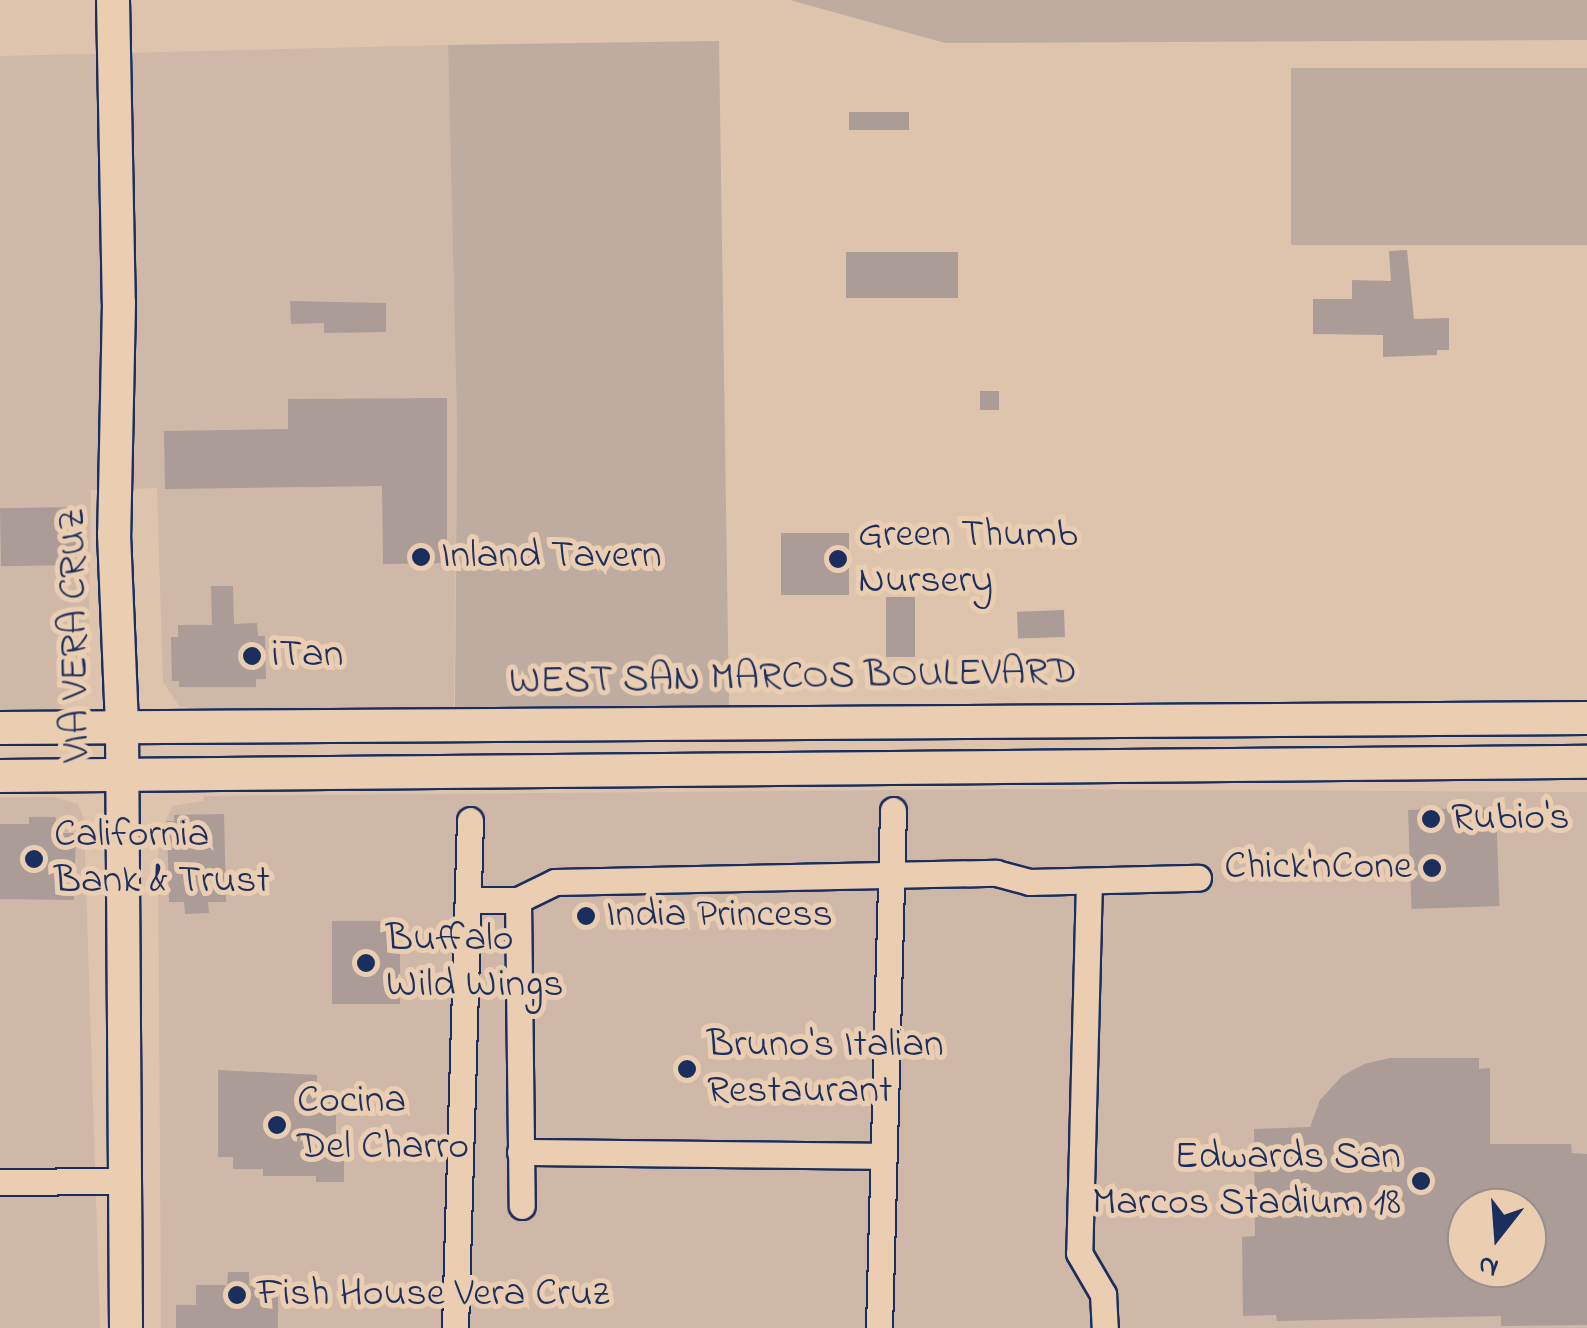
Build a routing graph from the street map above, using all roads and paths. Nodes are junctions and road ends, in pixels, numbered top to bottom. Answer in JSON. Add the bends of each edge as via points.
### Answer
{"nodes":[{"id":1,"x":113,"y":0,"type":"edge"},
{"id":2,"x":1572,"y":718,"type":"edge"},
{"id":3,"x":895,"y":720,"type":"junction"},
{"id":4,"x":122,"y":726,"type":"junction"},
{"id":5,"x":0,"y":728,"type":"edge"},
{"id":6,"x":1587,"y":762,"type":"edge"},
{"id":7,"x":1335,"y":764,"type":"junction"},
{"id":8,"x":893,"y":768,"type":"junction"},
{"id":9,"x":122,"y":775,"type":"junction"},
{"id":10,"x":0,"y":776,"type":"edge"},
{"id":11,"x":893,"y":810,"type":"dead end"},
{"id":12,"x":470,"y":820,"type":"dead end"},
{"id":13,"x":891,"y":876,"type":"junction"},
{"id":14,"x":1198,"y":878,"type":"dead end"},
{"id":15,"x":1089,"y":880,"type":"junction"},
{"id":16,"x":468,"y":900,"type":"junction"},
{"id":17,"x":518,"y":900,"type":"junction"},
{"id":18,"x":520,"y":1152,"type":"junction"},
{"id":19,"x":883,"y":1156,"type":"junction"},
{"id":20,"x":124,"y":1181,"type":"junction"},
{"id":21,"x":0,"y":1182,"type":"edge"},
{"id":22,"x":522,"y":1206,"type":"dead end"},
{"id":23,"x":126,"y":1328,"type":"edge"},
{"id":24,"x":456,"y":1328,"type":"edge"},
{"id":25,"x":878,"y":1328,"type":"edge"},
{"id":26,"x":1104,"y":1328,"type":"edge"}],
"edges":[{"from":1,"to":4,"type":"main road","name":"VIA VERA CRUZ","via":[[119,303],[114,534]]},
{"from":2,"to":3,"type":"main road","name":"WEST SAN MARCOS BOULEVARD"},
{"from":2,"to":7,"type":"main road","via":[[1484,741],[1351,743]]},
{"from":3,"to":4,"type":"main road","name":"WEST SAN MARCOS BOULEVARD"},
{"from":3,"to":8,"type":"main road"},
{"from":4,"to":5,"type":"main road","name":"WEST SAN MARCOS BOULEVARD"},
{"from":4,"to":9,"type":"main road","name":"VIA VERA CRUZ"},
{"from":6,"to":7,"type":"main road"},
{"from":7,"to":8,"type":"main road"},
{"from":8,"to":9,"type":"main road"},
{"from":9,"to":10,"type":"main road"},
{"from":9,"to":20,"type":"main road","name":"VIA VERA CRUZ"},
{"from":11,"to":13,"type":"street"},
{"from":12,"to":16,"type":"street"},
{"from":13,"to":15,"type":"street","via":[[996,873],[1028,882]]},
{"from":13,"to":17,"type":"street","via":[[555,882]]},
{"from":13,"to":19,"type":"street"},
{"from":14,"to":15,"type":"street"},
{"from":15,"to":26,"type":"street","via":[[1078,1253],[1103,1294]]},
{"from":16,"to":17,"type":"street"},
{"from":16,"to":24,"type":"street"},
{"from":17,"to":18,"type":"street"},
{"from":18,"to":19,"type":"street"},
{"from":18,"to":22,"type":"street"},
{"from":19,"to":25,"type":"street"},
{"from":20,"to":21,"type":"street"},
{"from":20,"to":23,"type":"main road","name":"VIA VERA CRUZ"}]}
